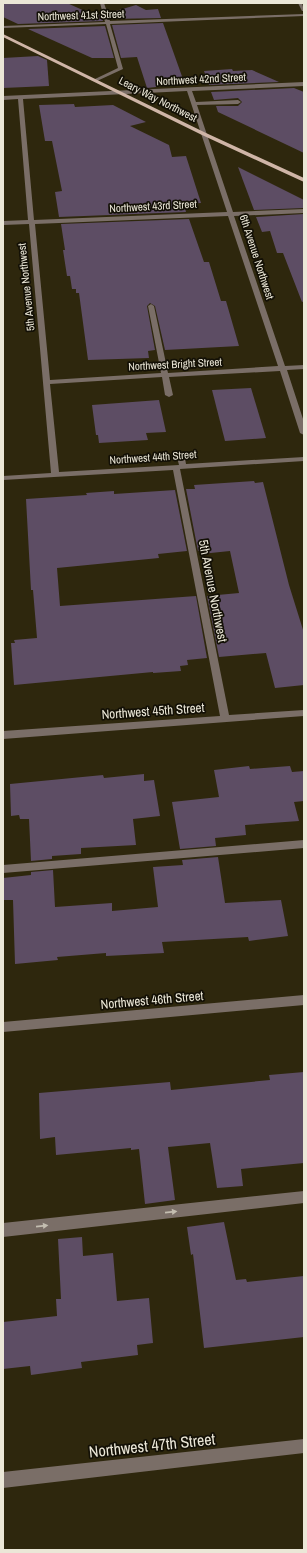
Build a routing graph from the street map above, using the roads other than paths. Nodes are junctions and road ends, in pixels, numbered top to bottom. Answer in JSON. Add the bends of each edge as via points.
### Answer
{"nodes":[{"id":1,"x":102,"y":3,"type":"edge"},
{"id":2,"x":300,"y":3,"type":"edge"},
{"id":3,"x":304,"y":10,"type":"edge"},
{"id":4,"x":304,"y":15,"type":"edge"},
{"id":5,"x":108,"y":23,"type":"junction"},
{"id":6,"x":3,"y":27,"type":"edge"},
{"id":7,"x":3,"y":35,"type":"edge"},
{"id":8,"x":97,"y":80,"type":"junction"},
{"id":9,"x":304,"y":84,"type":"edge"},
{"id":10,"x":189,"y":89,"type":"junction"},
{"id":11,"x":122,"y":93,"type":"junction"},
{"id":12,"x":20,"y":97,"type":"junction"},
{"id":13,"x":3,"y":98,"type":"edge"},
{"id":14,"x":238,"y":102,"type":"dead end"},
{"id":15,"x":194,"y":104,"type":"junction"},
{"id":16,"x":204,"y":134,"type":"junction"},
{"id":17,"x":304,"y":180,"type":"edge"},
{"id":18,"x":304,"y":211,"type":"edge"},
{"id":19,"x":230,"y":213,"type":"junction"},
{"id":20,"x":31,"y":221,"type":"junction"},
{"id":21,"x":3,"y":223,"type":"edge"},
{"id":22,"x":151,"y":306,"type":"dead end"},
{"id":23,"x":304,"y":367,"type":"edge"},
{"id":24,"x":282,"y":368,"type":"junction"},
{"id":25,"x":165,"y":375,"type":"junction"},
{"id":26,"x":46,"y":382,"type":"junction"},
{"id":27,"x":169,"y":395,"type":"dead end"},
{"id":28,"x":304,"y":433,"type":"edge"},
{"id":29,"x":180,"y":453,"type":"dead end"},
{"id":30,"x":304,"y":459,"type":"edge"},
{"id":31,"x":180,"y":467,"type":"junction"},
{"id":32,"x":55,"y":475,"type":"junction"},
{"id":33,"x":3,"y":478,"type":"edge"},
{"id":34,"x":304,"y":713,"type":"edge"},
{"id":35,"x":225,"y":719,"type":"junction"},
{"id":36,"x":3,"y":736,"type":"edge"},
{"id":37,"x":304,"y":844,"type":"edge"},
{"id":38,"x":3,"y":869,"type":"edge"},
{"id":39,"x":304,"y":1000,"type":"edge"},
{"id":40,"x":3,"y":1027,"type":"edge"},
{"id":41,"x":304,"y":1197,"type":"edge"},
{"id":42,"x":3,"y":1230,"type":"edge"},
{"id":43,"x":304,"y":1446,"type":"edge"},
{"id":44,"x":3,"y":1480,"type":"edge"}],
"edges":[{"from":1,"to":5,"type":"street"},
{"from":2,"to":3,"type":"street"},
{"from":4,"to":5,"type":"street","name":"Northwest 41st Street"},
{"from":5,"to":6,"type":"street","name":"Northwest 41st Street"},
{"from":5,"to":8,"type":"street","via":[[121,69]]},
{"from":7,"to":8,"type":"main road","name":"Leary Way Northwest"},
{"from":8,"to":11,"type":"main road","name":"Leary Way Northwest"},
{"from":9,"to":10,"type":"street","name":"Northwest 42nd Street","via":[[283,88]]},
{"from":10,"to":11,"type":"street","name":"Northwest 42nd Street"},
{"from":10,"to":15,"type":"street","name":"6th Avenue Northwest"},
{"from":11,"to":12,"type":"street","name":"Northwest 42nd Street"},
{"from":11,"to":16,"type":"main road","name":"Leary Way Northwest"},
{"from":12,"to":13,"type":"street","name":"Northwest 42nd Street"},
{"from":12,"to":20,"type":"street","name":"5th Avenue Northwest"},
{"from":14,"to":15,"type":"street"},
{"from":15,"to":16,"type":"street","name":"6th Avenue Northwest"},
{"from":16,"to":17,"type":"main road","name":"Leary Way Northwest"},
{"from":16,"to":19,"type":"street","name":"6th Avenue Northwest"},
{"from":18,"to":19,"type":"street","name":"Northwest 43rd Street"},
{"from":19,"to":20,"type":"street","name":"Northwest 43rd Street"},
{"from":19,"to":24,"type":"street","name":"6th Avenue Northwest"},
{"from":20,"to":21,"type":"street","name":"Northwest 43rd Street"},
{"from":20,"to":26,"type":"street","name":"5th Avenue Northwest"},
{"from":22,"to":25,"type":"street"},
{"from":23,"to":24,"type":"street","name":"Northwest Bright Street"},
{"from":24,"to":25,"type":"street","name":"Northwest Bright Street"},
{"from":24,"to":28,"type":"street","name":"6th Avenue Northwest"},
{"from":25,"to":26,"type":"street","name":"Northwest Bright Street"},
{"from":25,"to":27,"type":"street"},
{"from":26,"to":32,"type":"street","name":"5th Avenue Northwest"},
{"from":29,"to":31,"type":"street","name":"5th Avenue Northwest"},
{"from":30,"to":31,"type":"street","name":"Northwest 44th Street"},
{"from":31,"to":32,"type":"street","name":"Northwest 44th Street"},
{"from":31,"to":35,"type":"street","name":"5th Avenue Northwest"},
{"from":32,"to":33,"type":"street","name":"Northwest 44th Street"},
{"from":34,"to":35,"type":"street","name":"Northwest 45th Street"},
{"from":35,"to":36,"type":"street","name":"Northwest 45th Street"},
{"from":37,"to":38,"type":"street"},
{"from":39,"to":40,"type":"street","name":"Northwest 46th Street"},
{"from":42,"to":41,"type":"street","one_way":true},
{"from":43,"to":44,"type":"street","name":"Northwest 47th Street"}]}
